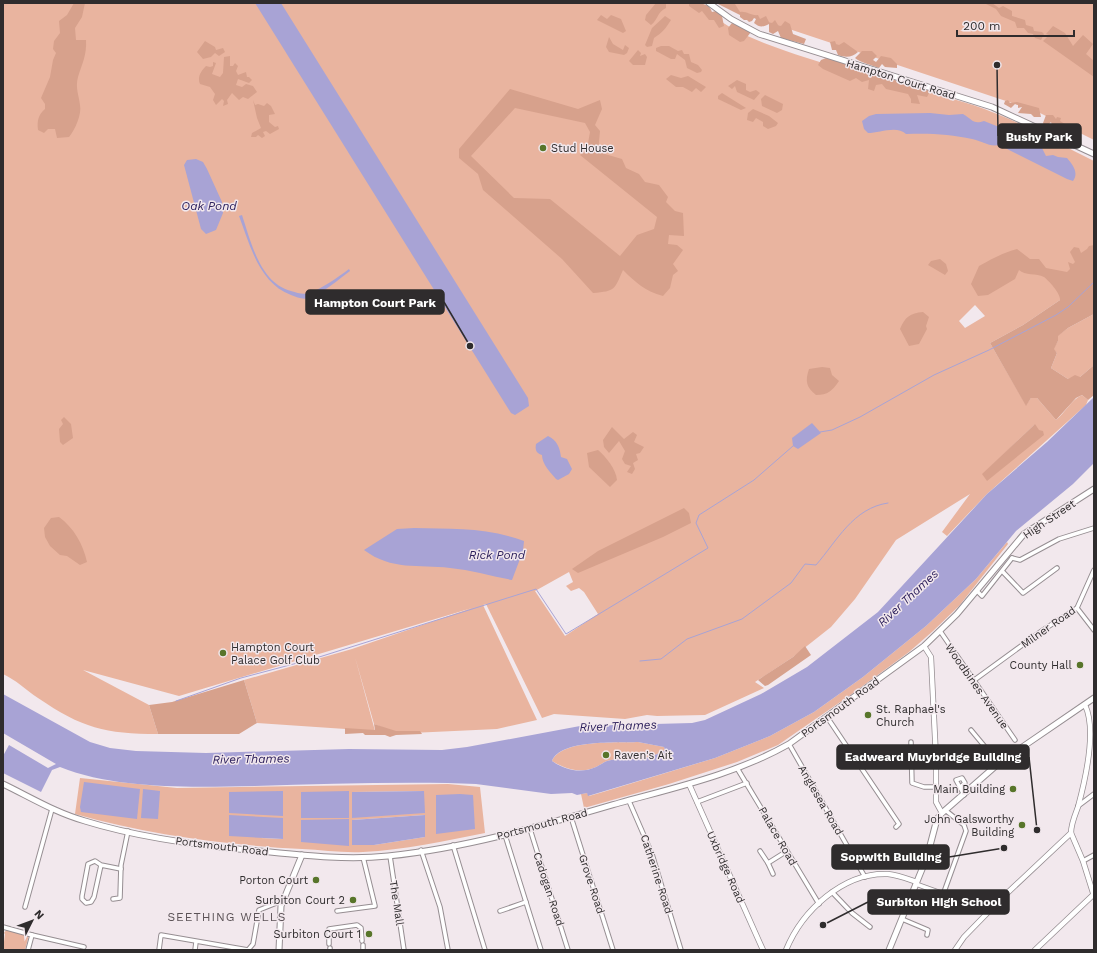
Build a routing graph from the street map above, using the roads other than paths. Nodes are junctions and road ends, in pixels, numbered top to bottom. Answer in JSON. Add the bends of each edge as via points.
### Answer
{"nodes":[{"id":1,"x":709,"y":3,"type":"edge"},
{"id":2,"x":1094,"y":154,"type":"edge"},
{"id":3,"x":1094,"y":489,"type":"edge"},
{"id":4,"x":1094,"y":528,"type":"edge"},
{"id":5,"x":1008,"y":553,"type":"junction"},
{"id":6,"x":1012,"y":558,"type":"junction"},
{"id":7,"x":1057,"y":568,"type":"dead end"},
{"id":8,"x":1094,"y":570,"type":"edge"},
{"id":9,"x":1003,"y":572,"type":"junction"},
{"id":10,"x":977,"y":591,"type":"junction"},
{"id":11,"x":1076,"y":608,"type":"junction"},
{"id":12,"x":1094,"y":630,"type":"edge"},
{"id":13,"x":940,"y":632,"type":"junction"},
{"id":14,"x":924,"y":646,"type":"junction"},
{"id":15,"x":973,"y":681,"type":"junction"},
{"id":16,"x":1094,"y":698,"type":"edge"},
{"id":17,"x":1085,"y":705,"type":"junction"},
{"id":18,"x":827,"y":717,"type":"junction"},
{"id":19,"x":971,"y":730,"type":"dead end"},
{"id":20,"x":1015,"y":740,"type":"dead end"},
{"id":21,"x":911,"y":742,"type":"dead end"},
{"id":22,"x":789,"y":744,"type":"junction"},
{"id":23,"x":968,"y":757,"type":"dead end"},
{"id":24,"x":936,"y":758,"type":"junction"},
{"id":25,"x":996,"y":766,"type":"junction"},
{"id":26,"x":737,"y":768,"type":"junction"},
{"id":27,"x":747,"y":783,"type":"junction"},
{"id":28,"x":3,"y":784,"type":"edge"},
{"id":29,"x":689,"y":784,"type":"junction"},
{"id":30,"x":936,"y":787,"type":"junction"},
{"id":31,"x":959,"y":788,"type":"dead end"},
{"id":32,"x":1094,"y":794,"type":"edge"},
{"id":33,"x":964,"y":795,"type":"junction"},
{"id":34,"x":628,"y":800,"type":"junction"},
{"id":35,"x":697,"y":802,"type":"junction"},
{"id":36,"x":1078,"y":806,"type":"junction"},
{"id":37,"x":52,"y":809,"type":"junction"},
{"id":38,"x":944,"y":812,"type":"junction"},
{"id":39,"x":571,"y":817,"type":"junction"},
{"id":40,"x":896,"y":827,"type":"dead end"},
{"id":41,"x":530,"y":829,"type":"junction"},
{"id":42,"x":128,"y":831,"type":"junction"},
{"id":43,"x":1071,"y":833,"type":"junction"},
{"id":44,"x":505,"y":835,"type":"junction"},
{"id":45,"x":453,"y":845,"type":"junction"},
{"id":46,"x":421,"y":850,"type":"junction"},
{"id":47,"x":760,"y":851,"type":"dead end"},
{"id":48,"x":787,"y":852,"type":"junction"},
{"id":49,"x":1094,"y":854,"type":"edge"},
{"id":50,"x":302,"y":855,"type":"junction"},
{"id":51,"x":390,"y":856,"type":"junction"},
{"id":52,"x":363,"y":857,"type":"junction"},
{"id":53,"x":1083,"y":861,"type":"junction"},
{"id":54,"x":768,"y":863,"type":"junction"},
{"id":55,"x":101,"y":865,"type":"junction"},
{"id":56,"x":121,"y":869,"type":"junction"},
{"id":57,"x":773,"y":874,"type":"dead end"},
{"id":58,"x":865,"y":877,"type":"junction"},
{"id":59,"x":917,"y":883,"type":"junction"},
{"id":60,"x":832,"y":892,"type":"junction"},
{"id":61,"x":1094,"y":896,"type":"edge"},
{"id":62,"x":113,"y":899,"type":"dead end"},
{"id":63,"x":283,"y":902,"type":"junction"},
{"id":64,"x":526,"y":902,"type":"junction"},
{"id":65,"x":819,"y":904,"type":"junction"},
{"id":66,"x":25,"y":907,"type":"dead end"},
{"id":67,"x":500,"y":910,"type":"dead end"},
{"id":68,"x":337,"y":911,"type":"dead end"},
{"id":69,"x":902,"y":918,"type":"junction"},
{"id":70,"x":870,"y":927,"type":"dead end"},
{"id":71,"x":3,"y":928,"type":"edge"},
{"id":72,"x":32,"y":935,"type":"junction"},
{"id":73,"x":927,"y":935,"type":"dead end"},
{"id":74,"x":196,"y":942,"type":"junction"},
{"id":75,"x":84,"y":947,"type":"dead end"},
{"id":76,"x":330,"y":947,"type":"edge"},
{"id":77,"x":230,"y":949,"type":"edge"},
{"id":78,"x":28,"y":950,"type":"edge"},
{"id":79,"x":159,"y":950,"type":"edge"},
{"id":80,"x":195,"y":950,"type":"edge"},
{"id":81,"x":279,"y":950,"type":"edge"},
{"id":82,"x":363,"y":950,"type":"edge"},
{"id":83,"x":404,"y":950,"type":"edge"},
{"id":84,"x":448,"y":950,"type":"edge"},
{"id":85,"x":485,"y":950,"type":"edge"},
{"id":86,"x":541,"y":950,"type":"edge"},
{"id":87,"x":568,"y":950,"type":"edge"},
{"id":88,"x":613,"y":950,"type":"edge"},
{"id":89,"x":681,"y":950,"type":"edge"},
{"id":90,"x":763,"y":950,"type":"edge"},
{"id":91,"x":786,"y":950,"type":"edge"},
{"id":92,"x":889,"y":950,"type":"edge"},
{"id":93,"x":954,"y":950,"type":"edge"},
{"id":94,"x":1035,"y":950,"type":"edge"}],
"edges":[{"from":1,"to":2,"type":"main road","name":"Hampton Court Road","via":[[758,34],[992,107]]},
{"from":3,"to":5,"type":"main road","name":"High Street","via":[[1024,534]]},
{"from":4,"to":6,"type":"street","via":[[1059,539],[1020,560]]},
{"from":5,"to":6,"type":"street"},
{"from":5,"to":10,"type":"main road","name":"Portsmouth Road"},
{"from":6,"to":9,"type":"street"},
{"from":7,"to":9,"type":"street","via":[[1023,593]]},
{"from":8,"to":11,"type":"street","name":"Milner Road"},
{"from":9,"to":10,"type":"street","via":[[982,596]]},
{"from":10,"to":13,"type":"main road","name":"Portsmouth Road"},
{"from":11,"to":12,"type":"street"},
{"from":11,"to":15,"type":"street","name":"Milner Road"},
{"from":13,"to":14,"type":"main road","name":"Portsmouth Road"},
{"from":13,"to":15,"type":"street","name":"Woodbines Avenue"},
{"from":14,"to":18,"type":"main road","name":"Portsmouth Road"},
{"from":14,"to":24,"type":"street","via":[[931,657]]},
{"from":15,"to":20,"type":"street","name":"Woodbines Avenue"},
{"from":16,"to":17,"type":"main road"},
{"from":17,"to":25,"type":"main road","via":[[1052,725]]},
{"from":17,"to":36,"type":"street","via":[[1090,716],[1092,746],[1089,770]]},
{"from":18,"to":22,"type":"main road","name":"Portsmouth Road"},
{"from":18,"to":40,"type":"street","via":[[899,824]]},
{"from":19,"to":25,"type":"street","via":[[991,754]]},
{"from":21,"to":30,"type":"street","via":[[912,783]]},
{"from":22,"to":26,"type":"main road","name":"Portsmouth Road"},
{"from":22,"to":58,"type":"street","name":"Anglesea Road"},
{"from":23,"to":24,"type":"street"},
{"from":24,"to":30,"type":"street"},
{"from":25,"to":33,"type":"main road"},
{"from":26,"to":27,"type":"street","name":"Palace Road"},
{"from":26,"to":29,"type":"main road","name":"Portsmouth Road"},
{"from":27,"to":35,"type":"street"},
{"from":27,"to":48,"type":"street","name":"Palace Road"},
{"from":28,"to":37,"type":"main road","name":"Portsmouth Road"},
{"from":29,"to":34,"type":"main road","name":"Portsmouth Road"},
{"from":29,"to":35,"type":"street","name":"Uxbridge Road"},
{"from":30,"to":38,"type":"street","via":[[936,802]]},
{"from":31,"to":33,"type":"street"},
{"from":32,"to":36,"type":"street"},
{"from":33,"to":38,"type":"main road"},
{"from":34,"to":39,"type":"main road","name":"Portsmouth Road"},
{"from":34,"to":89,"type":"street","name":"Catherine Road","via":[[652,854]]},
{"from":35,"to":90,"type":"street","name":"Uxbridge Road"},
{"from":36,"to":43,"type":"street"},
{"from":37,"to":42,"type":"main road","name":"Portsmouth Road","via":[[84,821]]},
{"from":37,"to":66,"type":"street"},
{"from":38,"to":59,"type":"main road","via":[[938,819]]},
{"from":38,"to":59,"type":"street","via":[[964,825],[966,831],[944,892]]},
{"from":39,"to":41,"type":"main road","name":"Portsmouth Road"},
{"from":39,"to":88,"type":"street","name":"Grove Road"},
{"from":41,"to":44,"type":"main road","name":"Portsmouth Road"},
{"from":41,"to":87,"type":"street","name":"Cadogan Road"},
{"from":42,"to":50,"type":"main road","name":"Portsmouth Road","via":[[234,849]]},
{"from":42,"to":56,"type":"street"},
{"from":43,"to":53,"type":"street"},
{"from":43,"to":93,"type":"street","via":[[996,904]]},
{"from":44,"to":45,"type":"main road","name":"Portsmouth Road"},
{"from":44,"to":64,"type":"street"},
{"from":45,"to":46,"type":"main road","name":"Portsmouth Road"},
{"from":45,"to":85,"type":"street"},
{"from":46,"to":51,"type":"main road","name":"Portsmouth Road"},
{"from":46,"to":84,"type":"street","via":[[440,907]]},
{"from":47,"to":54,"type":"street"},
{"from":48,"to":54,"type":"street"},
{"from":48,"to":65,"type":"street","name":"Palace Road"},
{"from":49,"to":53,"type":"street"},
{"from":50,"to":52,"type":"main road","name":"Portsmouth Road"},
{"from":50,"to":63,"type":"main road"},
{"from":51,"to":52,"type":"main road","name":"Portsmouth Road"},
{"from":51,"to":83,"type":"street","name":"The Mall"},
{"from":52,"to":68,"type":"street","via":[[375,906]]},
{"from":53,"to":61,"type":"street"},
{"from":54,"to":57,"type":"street"},
{"from":55,"to":55,"type":"street","via":[[94,897],[91,902],[86,903],[82,896],[88,864],[95,861]]},
{"from":55,"to":56,"type":"street"},
{"from":56,"to":62,"type":"street","via":[[120,898]]},
{"from":58,"to":59,"type":"street","via":[[889,874]]},
{"from":58,"to":60,"type":"street"},
{"from":59,"to":69,"type":"main road"},
{"from":60,"to":65,"type":"street"},
{"from":60,"to":70,"type":"street"},
{"from":61,"to":94,"type":"street"},
{"from":63,"to":77,"type":"street","via":[[259,910],[253,944],[248,950]]},
{"from":63,"to":81,"type":"main road","via":[[279,923]]},
{"from":64,"to":67,"type":"street"},
{"from":64,"to":86,"type":"street"},
{"from":65,"to":91,"type":"street","via":[[793,934]]},
{"from":69,"to":73,"type":"street","via":[[928,930]]},
{"from":69,"to":92,"type":"main road"},
{"from":71,"to":72,"type":"street"},
{"from":72,"to":75,"type":"street"},
{"from":72,"to":78,"type":"street"},
{"from":74,"to":77,"type":"street"},
{"from":74,"to":79,"type":"street","via":[[161,935]]},
{"from":74,"to":80,"type":"street"},
{"from":76,"to":82,"type":"street","via":[[329,929],[357,925],[361,928]]}]}
